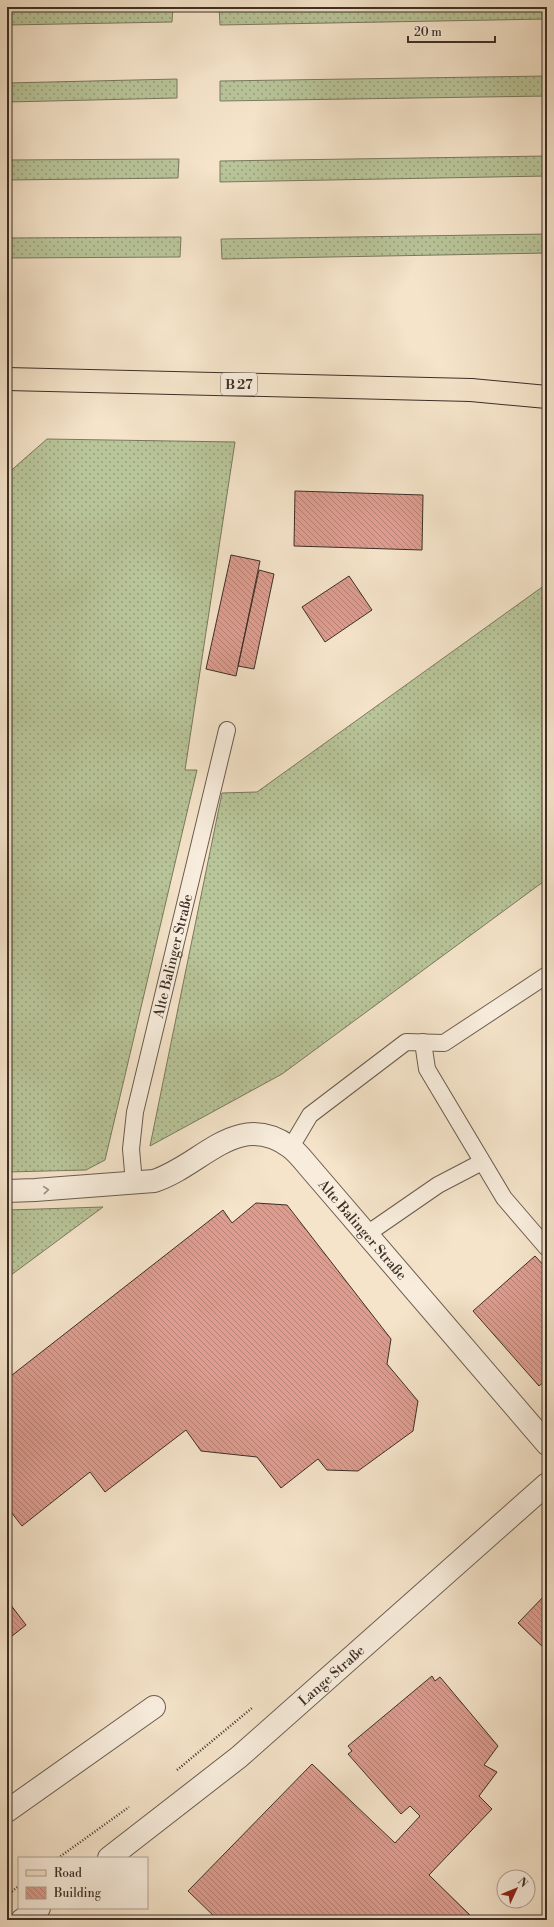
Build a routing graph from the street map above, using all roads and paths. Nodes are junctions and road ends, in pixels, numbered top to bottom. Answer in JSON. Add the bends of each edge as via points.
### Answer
{"nodes":[{"id":1,"x":7,"y":379,"type":"edge"},
{"id":2,"x":547,"y":386,"type":"edge"},
{"id":3,"x":471,"y":390,"type":"junction"},
{"id":4,"x":547,"y":397,"type":"edge"},
{"id":5,"x":227,"y":730,"type":"dead end"},
{"id":6,"x":547,"y":975,"type":"edge"},
{"id":7,"x":423,"y":1042,"type":"junction"},
{"id":8,"x":291,"y":1147,"type":"junction"},
{"id":9,"x":482,"y":1162,"type":"junction"},
{"id":10,"x":128,"y":1183,"type":"junction"},
{"id":11,"x":7,"y":1191,"type":"edge"},
{"id":12,"x":367,"y":1234,"type":"junction"},
{"id":13,"x":547,"y":1248,"type":"edge"},
{"id":14,"x":547,"y":1444,"type":"edge"},
{"id":15,"x":547,"y":1484,"type":"edge"},
{"id":16,"x":154,"y":1707,"type":"dead end"},
{"id":17,"x":253,"y":1707,"type":"dead end"},
{"id":18,"x":174,"y":1772,"type":"dead end"},
{"id":19,"x":132,"y":1805,"type":"dead end"},
{"id":20,"x":7,"y":1811,"type":"edge"},
{"id":21,"x":59,"y":1857,"type":"edge"},
{"id":22,"x":110,"y":1857,"type":"edge"},
{"id":23,"x":18,"y":1887,"type":"edge"},
{"id":24,"x":7,"y":1895,"type":"edge"},
{"id":25,"x":38,"y":1909,"type":"edge"},
{"id":26,"x":22,"y":1920,"type":"edge"}],
"edges":[{"from":1,"to":3,"type":"main road","number":"B 27"},
{"from":2,"to":3,"type":"main road","number":"B 27"},
{"from":3,"to":4,"type":"main road","number":"B 27"},
{"from":5,"to":10,"type":"lane","name":"Alte Balinger Straße","via":[[135,1112]]},
{"from":6,"to":7,"type":"lane","via":[[444,1043]]},
{"from":7,"to":8,"type":"lane","via":[[406,1042],[310,1115]]},
{"from":7,"to":9,"type":"lane","via":[[427,1069]]},
{"from":8,"to":10,"type":"street","name":"Alte Balinger Straße","via":[[268,1134],[243,1133],[221,1142],[168,1176],[154,1181]]},
{"from":8,"to":12,"type":"street","name":"Alte Balinger Straße"},
{"from":9,"to":12,"type":"lane","via":[[438,1185]]},
{"from":9,"to":13,"type":"lane","via":[[504,1198]]},
{"from":11,"to":10,"type":"street","name":"Alte Balinger Straße","one_way":true},
{"from":12,"to":14,"type":"street","name":"Alte Balinger Straße"},
{"from":15,"to":22,"type":"street","name":"Lange Straße","via":[[239,1757]]},
{"from":16,"to":20,"type":"street"},
{"from":17,"to":18,"type":"path"},
{"from":19,"to":21,"type":"path"},
{"from":23,"to":24,"type":"path"},
{"from":25,"to":26,"type":"street"}]}
